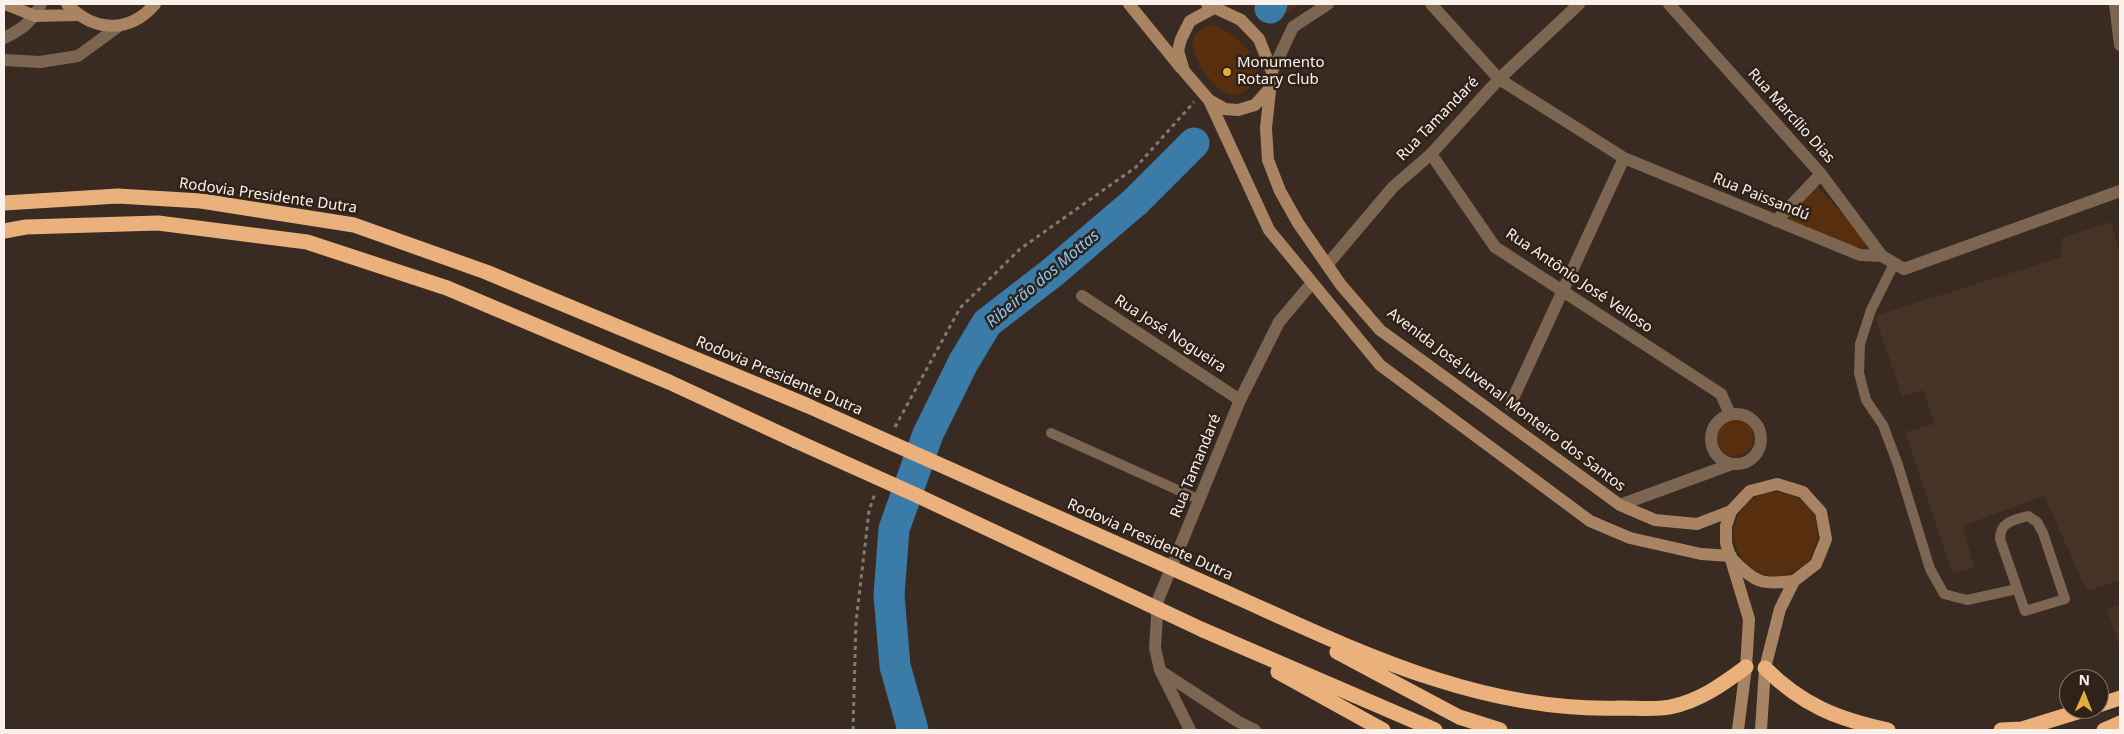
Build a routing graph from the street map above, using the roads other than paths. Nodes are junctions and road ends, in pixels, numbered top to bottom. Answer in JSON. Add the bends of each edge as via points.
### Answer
{"nodes":[{"id":1,"x":5,"y":4,"type":"edge"},
{"id":2,"x":41,"y":4,"type":"edge"},
{"id":3,"x":67,"y":4,"type":"edge"},
{"id":4,"x":1128,"y":4,"type":"edge"},
{"id":5,"x":1328,"y":4,"type":"edge"},
{"id":6,"x":1431,"y":4,"type":"edge"},
{"id":7,"x":1579,"y":4,"type":"edge"},
{"id":8,"x":1669,"y":4,"type":"edge"},
{"id":9,"x":2115,"y":4,"type":"edge"},
{"id":10,"x":1212,"y":5,"type":"edge"},
{"id":11,"x":153,"y":7,"type":"edge"},
{"id":12,"x":77,"y":15,"type":"junction"},
{"id":13,"x":35,"y":16,"type":"junction"},
{"id":14,"x":120,"y":26,"type":"junction"},
{"id":15,"x":4,"y":38,"type":"edge"},
{"id":16,"x":2120,"y":45,"type":"edge"},
{"id":17,"x":4,"y":60,"type":"edge"},
{"id":18,"x":1184,"y":71,"type":"junction"},
{"id":19,"x":1272,"y":72,"type":"junction"},
{"id":20,"x":1499,"y":79,"type":"junction"},
{"id":21,"x":1271,"y":87,"type":"junction"},
{"id":22,"x":1206,"y":96,"type":"junction"},
{"id":23,"x":1431,"y":154,"type":"junction"},
{"id":24,"x":1624,"y":158,"type":"junction"},
{"id":25,"x":1821,"y":174,"type":"junction"},
{"id":26,"x":2120,"y":191,"type":"edge"},
{"id":27,"x":4,"y":203,"type":"edge"},
{"id":28,"x":1776,"y":221,"type":"junction"},
{"id":29,"x":4,"y":232,"type":"edge"},
{"id":30,"x":1882,"y":256,"type":"junction"},
{"id":31,"x":1894,"y":264,"type":"junction"},
{"id":32,"x":1327,"y":265,"type":"junction"},
{"id":33,"x":1312,"y":283,"type":"junction"},
{"id":34,"x":1563,"y":291,"type":"junction"},
{"id":35,"x":1082,"y":296,"type":"dead end"},
{"id":36,"x":1240,"y":400,"type":"junction"},
{"id":37,"x":1510,"y":405,"type":"dead end"},
{"id":38,"x":1730,"y":414,"type":"junction"},
{"id":39,"x":1051,"y":432,"type":"dead end"},
{"id":40,"x":1732,"y":464,"type":"junction"},
{"id":41,"x":1200,"y":500,"type":"junction"},
{"id":42,"x":1620,"y":504,"type":"junction"},
{"id":43,"x":1731,"y":510,"type":"junction"},
{"id":44,"x":1731,"y":557,"type":"junction"},
{"id":45,"x":1794,"y":581,"type":"junction"},
{"id":46,"x":2017,"y":589,"type":"junction"},
{"id":47,"x":1223,"y":591,"type":"junction"},
{"id":48,"x":1203,"y":630,"type":"junction"},
{"id":49,"x":1746,"y":667,"type":"junction"},
{"id":50,"x":1765,"y":668,"type":"junction"},
{"id":51,"x":1160,"y":670,"type":"junction"},
{"id":52,"x":2059,"y":718,"type":"edge"},
{"id":53,"x":2120,"y":723,"type":"edge"},
{"id":54,"x":1190,"y":730,"type":"edge"},
{"id":55,"x":1254,"y":730,"type":"edge"},
{"id":56,"x":1383,"y":730,"type":"edge"},
{"id":57,"x":1435,"y":730,"type":"edge"},
{"id":58,"x":1500,"y":730,"type":"edge"},
{"id":59,"x":1738,"y":730,"type":"edge"},
{"id":60,"x":1761,"y":730,"type":"edge"},
{"id":61,"x":1888,"y":730,"type":"edge"},
{"id":62,"x":2001,"y":730,"type":"edge"},
{"id":63,"x":2104,"y":730,"type":"edge"}],
"edges":[{"from":1,"to":13,"type":"main road"},
{"from":2,"to":13,"type":"street"},
{"from":3,"to":12,"type":"main road"},
{"from":4,"to":18,"type":"main road"},
{"from":5,"to":19,"type":"street","via":[[1292,27]]},
{"from":6,"to":20,"type":"street","name":"Rua Paissandú"},
{"from":7,"to":20,"type":"street","name":"Rua Tamandaré"},
{"from":8,"to":25,"type":"street","name":"Rua Marcílio Dias"},
{"from":9,"to":16,"type":"street"},
{"from":10,"to":18,"type":"main road","via":[[1190,21],[1181,39],[1178,51]]},
{"from":10,"to":19,"type":"main road","via":[[1240,20],[1259,38]]},
{"from":11,"to":14,"type":"main road","via":[[135,21]]},
{"from":12,"to":13,"type":"main road"},
{"from":12,"to":14,"type":"main road","via":[[105,26]]},
{"from":13,"to":15,"type":"street","via":[[19,31]]},
{"from":14,"to":17,"type":"street","via":[[78,56],[40,62]]},
{"from":18,"to":22,"type":"main road"},
{"from":19,"to":21,"type":"main road"},
{"from":20,"to":23,"type":"street","name":"Rua Tamandaré"},
{"from":20,"to":24,"type":"street","name":"Rua Paissandú"},
{"from":21,"to":22,"type":"main road","via":[[1255,105],[1238,110],[1225,109]]},
{"from":21,"to":32,"type":"main road","name":"Avenida José Juvenal Monteiro dos Santos","via":[[1266,128],[1268,160],[1280,191]]},
{"from":22,"to":33,"type":"main road","via":[[1269,230]]},
{"from":23,"to":32,"type":"street","name":"Rua Tamandaré","via":[[1393,187]]},
{"from":23,"to":34,"type":"street","name":"Rua Antônio José Velloso","via":[[1495,247]]},
{"from":24,"to":28,"type":"street","name":"Rua Paissandú"},
{"from":24,"to":34,"type":"street"},
{"from":25,"to":28,"type":"street"},
{"from":25,"to":30,"type":"street","name":"Rua Marcílio Dias"},
{"from":26,"to":31,"type":"street","via":[[1904,269]]},
{"from":27,"to":47,"type":"highway","name":"Rodovia Presidente Dutra","bridge":true,"via":[[118,196],[201,201],[354,225],[486,272],[806,405]]},
{"from":28,"to":30,"type":"street","name":"Rua Paissandú","via":[[1860,255]]},
{"from":29,"to":48,"type":"highway","bridge":true,"via":[[26,227],[158,223],[307,242],[447,288],[669,382]]},
{"from":30,"to":31,"type":"street","name":"Rua Paissandú"},
{"from":31,"to":46,"type":"lane","via":[[1871,310],[1860,344],[1859,373],[1866,400],[1883,425],[1930,569],[1944,594],[1967,600]]},
{"from":32,"to":42,"type":"main road","name":"Avenida José Juvenal Monteiro dos Santos","via":[[1380,330]]},
{"from":33,"to":36,"type":"street","name":"Rua Tamandaré","via":[[1279,322]]},
{"from":33,"to":44,"type":"main road","via":[[1380,365],[1590,521],[1630,538],[1701,554]]},
{"from":34,"to":37,"type":"street"},
{"from":34,"to":38,"type":"street","name":"Rua Antônio José Velloso","via":[[1721,394]]},
{"from":35,"to":36,"type":"street","name":"Rua José Nogueira"},
{"from":36,"to":41,"type":"street","name":"Rua Tamandaré"},
{"from":38,"to":40,"type":"street","via":[[1718,421],[1711,433],[1711,447],[1719,458]]},
{"from":38,"to":40,"type":"street","via":[[1751,418],[1762,438],[1753,458]]},
{"from":39,"to":41,"type":"lane"},
{"from":40,"to":42,"type":"street"},
{"from":41,"to":51,"type":"street","name":"Rua Tamandaré","via":[[1158,600],[1155,648]]},
{"from":42,"to":43,"type":"main road","name":"Avenida José Juvenal Monteiro dos Santos","via":[[1655,520],[1697,524]]},
{"from":43,"to":44,"type":"main road","via":[[1726,526],[1726,543]]},
{"from":43,"to":45,"type":"main road","via":[[1750,491],[1777,484],[1803,492],[1821,512],[1826,539],[1823,547],[1816,564]]},
{"from":44,"to":45,"type":"main road","via":[[1748,576],[1770,584]]},
{"from":44,"to":49,"type":"main road","via":[[1749,619]]},
{"from":45,"to":50,"type":"main road","via":[[1780,609]]},
{"from":46,"to":46,"type":"lane","via":[[2000,532],[2007,522],[2028,516],[2043,533],[2065,599],[2025,611]]},
{"from":47,"to":49,"type":"highway","via":[[1372,658],[1462,689],[1522,702],[1591,709],[1670,707],[1711,692]]},
{"from":47,"to":58,"type":"highway","name":"Rodovia Presidente Dutra","via":[[1459,717]]},
{"from":48,"to":56,"type":"highway"},
{"from":48,"to":57,"type":"highway"},
{"from":49,"to":59,"type":"main road"},
{"from":50,"to":60,"type":"main road"},
{"from":50,"to":61,"type":"highway","via":[[1784,687],[1813,706],[1860,724]]},
{"from":51,"to":54,"type":"street","name":"Rua Tamandaré"},
{"from":51,"to":55,"type":"street"},
{"from":52,"to":62,"type":"highway","via":[[2022,729]]},
{"from":53,"to":63,"type":"highway"}]}
